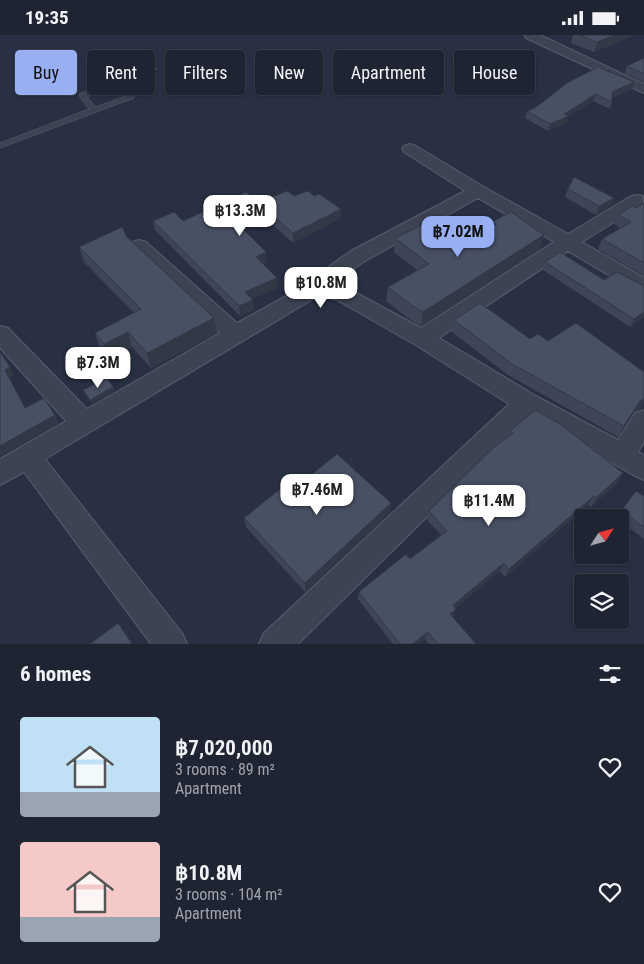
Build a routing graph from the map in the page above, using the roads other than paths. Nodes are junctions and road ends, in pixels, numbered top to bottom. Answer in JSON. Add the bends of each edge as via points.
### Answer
{"nodes":[{"id":1,"x":530,"y":35,"type":"edge"},
{"id":2,"x":562,"y":38,"type":"dead end"},
{"id":3,"x":549,"y":44,"type":"junction"},
{"id":4,"x":644,"y":89,"type":"edge"},
{"id":5,"x":87,"y":94,"type":"edge"},
{"id":6,"x":131,"y":96,"type":"dead end"},
{"id":7,"x":94,"y":110,"type":"junction"},
{"id":8,"x":0,"y":146,"type":"edge"},
{"id":9,"x":410,"y":149,"type":"dead end"},
{"id":10,"x":478,"y":191,"type":"junction"},
{"id":11,"x":637,"y":200,"type":"dead end"},
{"id":12,"x":568,"y":242,"type":"junction"},
{"id":13,"x":139,"y":246,"type":"edge"},
{"id":14,"x":644,"y":287,"type":"edge"},
{"id":15,"x":324,"y":289,"type":"junction"},
{"id":16,"x":0,"y":334,"type":"edge"},
{"id":17,"x":235,"y":334,"type":"junction"},
{"id":18,"x":422,"y":338,"type":"junction"},
{"id":19,"x":527,"y":403,"type":"junction"},
{"id":20,"x":644,"y":420,"type":"edge"},
{"id":21,"x":83,"y":422,"type":"junction"},
{"id":22,"x":622,"y":456,"type":"junction"},
{"id":23,"x":28,"y":457,"type":"junction"},
{"id":24,"x":644,"y":468,"type":"edge"},
{"id":25,"x":0,"y":473,"type":"edge"},
{"id":26,"x":170,"y":644,"type":"edge"},
{"id":27,"x":276,"y":644,"type":"edge"}],
"edges":[{"from":1,"to":3,"type":"street"},
{"from":2,"to":3,"type":"street"},
{"from":3,"to":4,"type":"street"},
{"from":5,"to":7,"type":"lane","via":[[84,96]]},
{"from":6,"to":7,"type":"lane"},
{"from":7,"to":8,"type":"lane"},
{"from":9,"to":10,"type":"street"},
{"from":10,"to":12,"type":"street"},
{"from":10,"to":15,"type":"street","via":[[358,255],[328,277]]},
{"from":11,"to":12,"type":"street"},
{"from":12,"to":14,"type":"street"},
{"from":12,"to":18,"type":"street"},
{"from":13,"to":17,"type":"street"},
{"from":15,"to":17,"type":"street","via":[[306,294]]},
{"from":15,"to":18,"type":"street","via":[[344,295]]},
{"from":16,"to":21,"type":"street"},
{"from":17,"to":21,"type":"street"},
{"from":18,"to":19,"type":"street"},
{"from":19,"to":22,"type":"street"},
{"from":19,"to":27,"type":"street"},
{"from":20,"to":22,"type":"street"},
{"from":21,"to":23,"type":"street"},
{"from":22,"to":24,"type":"street"},
{"from":23,"to":25,"type":"street"},
{"from":23,"to":26,"type":"street"}]}
